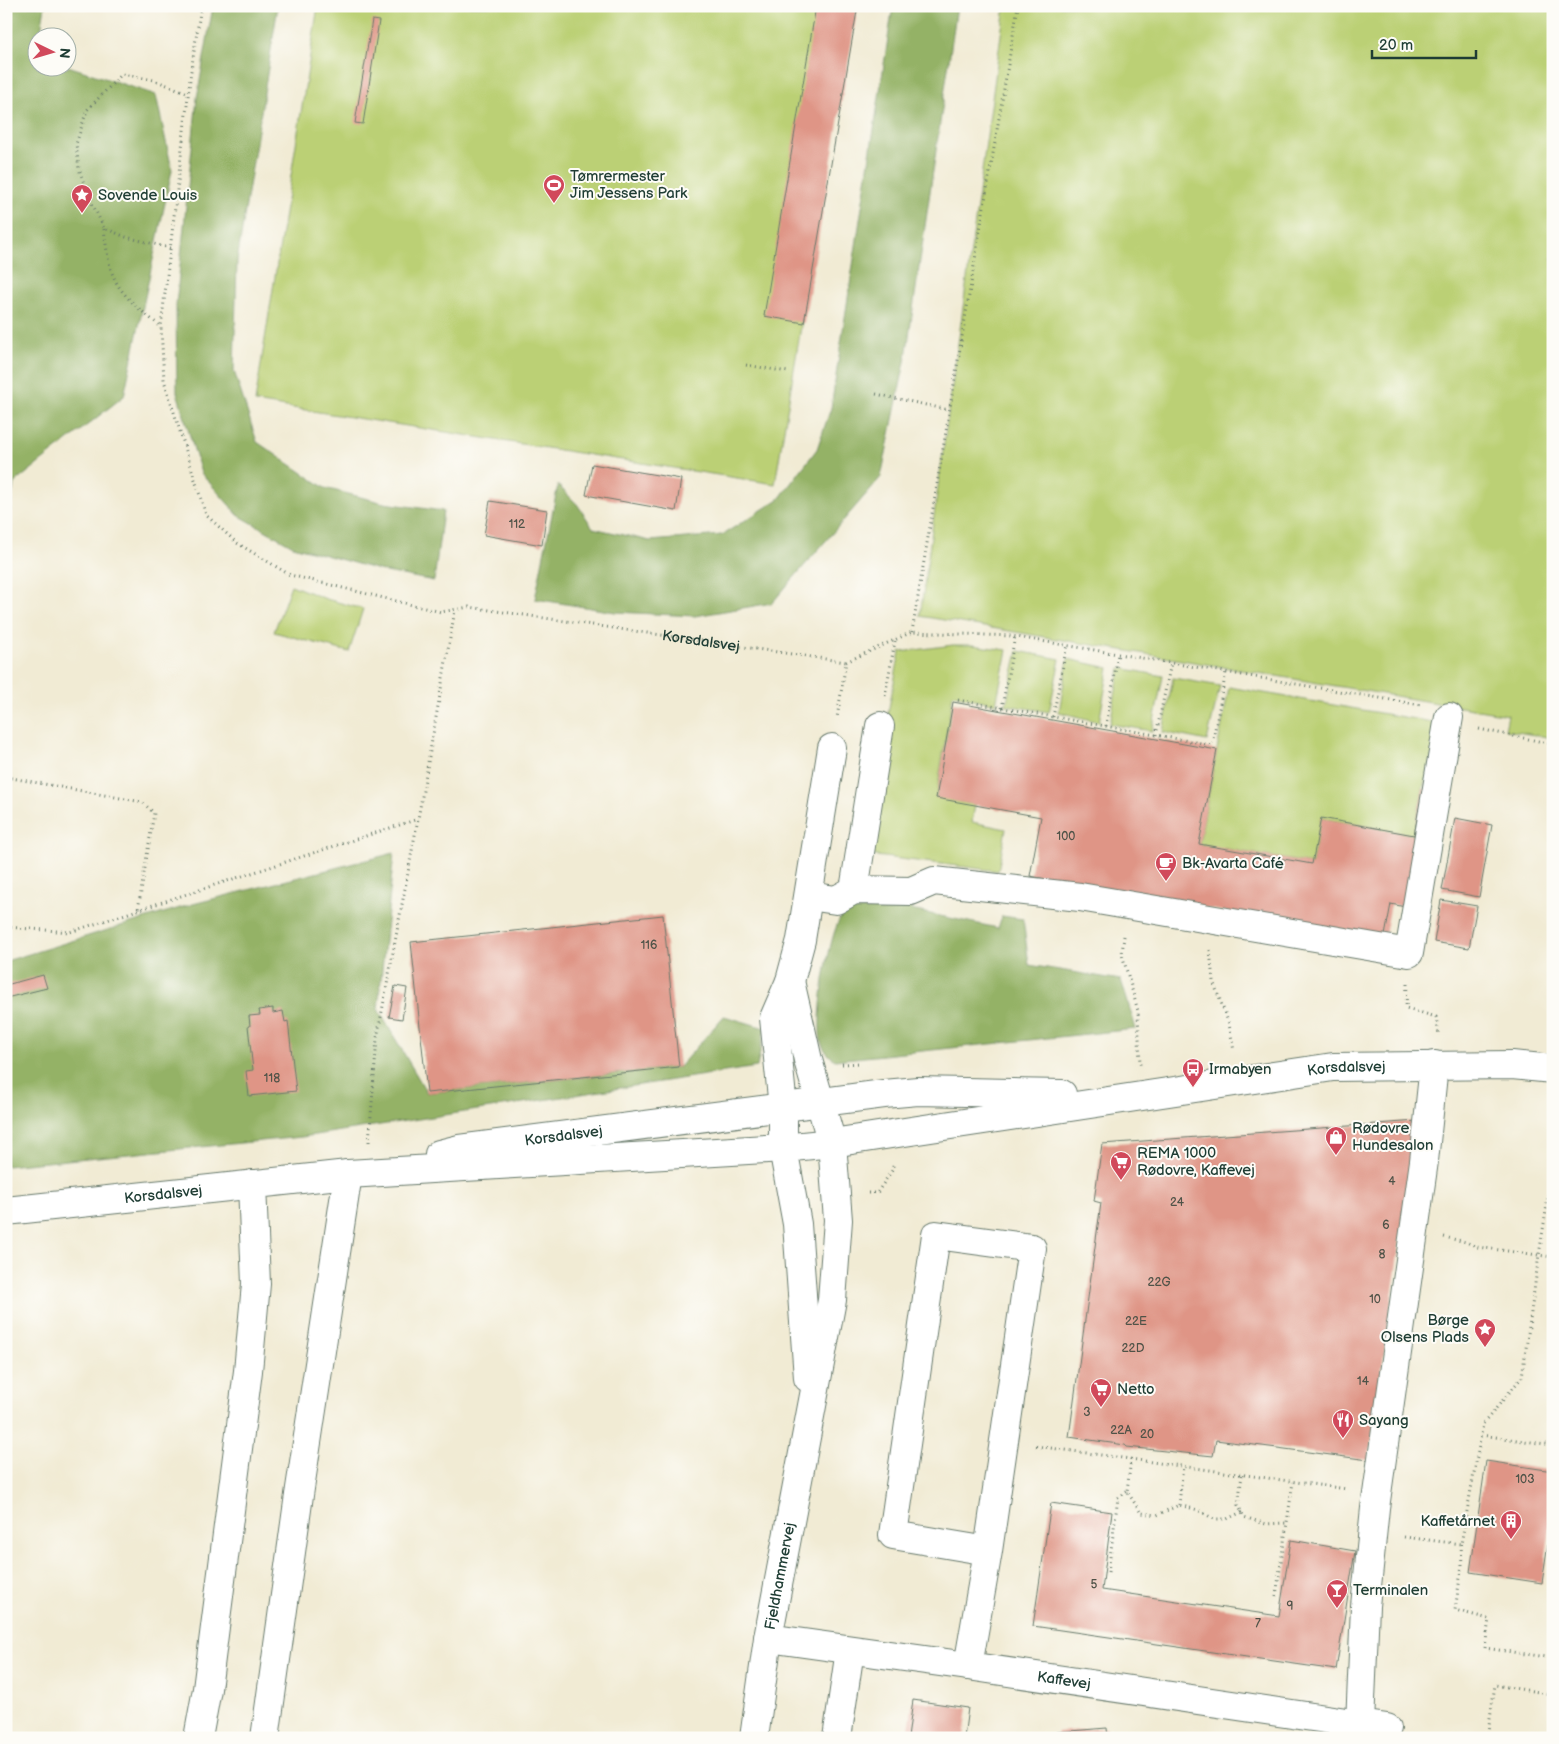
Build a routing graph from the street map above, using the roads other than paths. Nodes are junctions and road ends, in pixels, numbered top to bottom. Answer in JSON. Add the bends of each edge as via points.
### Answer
{"nodes":[{"id":1,"x":1448,"y":717,"type":"road end"},
{"id":2,"x":880,"y":726,"type":"road end"},
{"id":3,"x":832,"y":748,"type":"road end"},
{"id":4,"x":854,"y":890,"type":"junction"},
{"id":5,"x":809,"y":896,"type":"junction"},
{"id":6,"x":790,"y":981,"type":"junction"},
{"id":7,"x":1439,"y":1065,"type":"junction"},
{"id":8,"x":1553,"y":1068,"type":"edge"},
{"id":9,"x":1142,"y":1095,"type":"junction"},
{"id":10,"x":820,"y":1103,"type":"junction"},
{"id":11,"x":783,"y":1108,"type":"junction"},
{"id":12,"x":832,"y":1143,"type":"junction"},
{"id":13,"x":783,"y":1148,"type":"junction"},
{"id":14,"x":357,"y":1172,"type":"junction"},
{"id":15,"x":252,"y":1184,"type":"junction"},
{"id":16,"x":6,"y":1211,"type":"edge"},
{"id":17,"x":811,"y":1417,"type":"junction"},
{"id":18,"x":988,"y":1551,"type":"junction"},
{"id":19,"x":768,"y":1638,"type":"junction"},
{"id":20,"x":850,"y":1650,"type":"junction"},
{"id":21,"x":968,"y":1666,"type":"junction"},
{"id":22,"x":1387,"y":1728,"type":"dead end"},
{"id":23,"x":1359,"y":1731,"type":"edge"},
{"id":24,"x":198,"y":1738,"type":"edge"},
{"id":25,"x":265,"y":1738,"type":"edge"},
{"id":26,"x":754,"y":1738,"type":"edge"},
{"id":27,"x":837,"y":1738,"type":"edge"}],
"edges":[{"from":1,"to":4,"type":"street","via":[[1409,953],[1080,898],[934,881],[911,891]]},
{"from":2,"to":4,"type":"street"},
{"from":3,"to":5,"type":"street"},
{"from":4,"to":5,"type":"street","via":[[836,900]]},
{"from":5,"to":6,"type":"street"},
{"from":6,"to":10,"type":"street","name":"Fjeldhammervej"},
{"from":6,"to":11,"type":"street","via":[[774,1018]]},
{"from":7,"to":8,"type":"street","name":"Korsdalsvej"},
{"from":7,"to":9,"type":"street","name":"Korsdalsvej","via":[[1333,1067]]},
{"from":7,"to":23,"type":"street","via":[[1376,1494],[1365,1606]]},
{"from":9,"to":10,"type":"street","name":"Korsdalsvej","via":[[918,1091]]},
{"from":9,"to":12,"type":"street","name":"Korsdalsvej"},
{"from":10,"to":11,"type":"street","name":"Korsdalsvej"},
{"from":10,"to":12,"type":"street","name":"Fjeldhammervej"},
{"from":11,"to":13,"type":"street"},
{"from":11,"to":14,"type":"street","name":"Korsdalsvej","via":[[459,1149]]},
{"from":12,"to":13,"type":"street","name":"Korsdalsvej"},
{"from":12,"to":17,"type":"street","name":"Fjeldhammervej","via":[[838,1220],[832,1300]]},
{"from":13,"to":14,"type":"street","name":"Korsdalsvej"},
{"from":13,"to":17,"type":"street","name":"Fjeldhammervej","via":[[797,1224]]},
{"from":14,"to":15,"type":"street","name":"Korsdalsvej"},
{"from":14,"to":25,"type":"street","via":[[299,1495]]},
{"from":15,"to":16,"type":"street","name":"Korsdalsvej"},
{"from":15,"to":24,"type":"street","via":[[256,1284],[248,1371]]},
{"from":17,"to":19,"type":"street","name":"Fjeldhammervej"},
{"from":18,"to":18,"type":"street","via":[[1032,1248],[936,1235],[893,1535]]},
{"from":18,"to":21,"type":"street"},
{"from":19,"to":20,"type":"street","name":"Kaffevej"},
{"from":19,"to":26,"type":"street","name":"Fjeldhammervej"},
{"from":20,"to":21,"type":"street","name":"Kaffevej"},
{"from":20,"to":27,"type":"street"},
{"from":21,"to":23,"type":"street","name":"Kaffevej"},
{"from":22,"to":23,"type":"street","name":"Kaffevej"}]}
